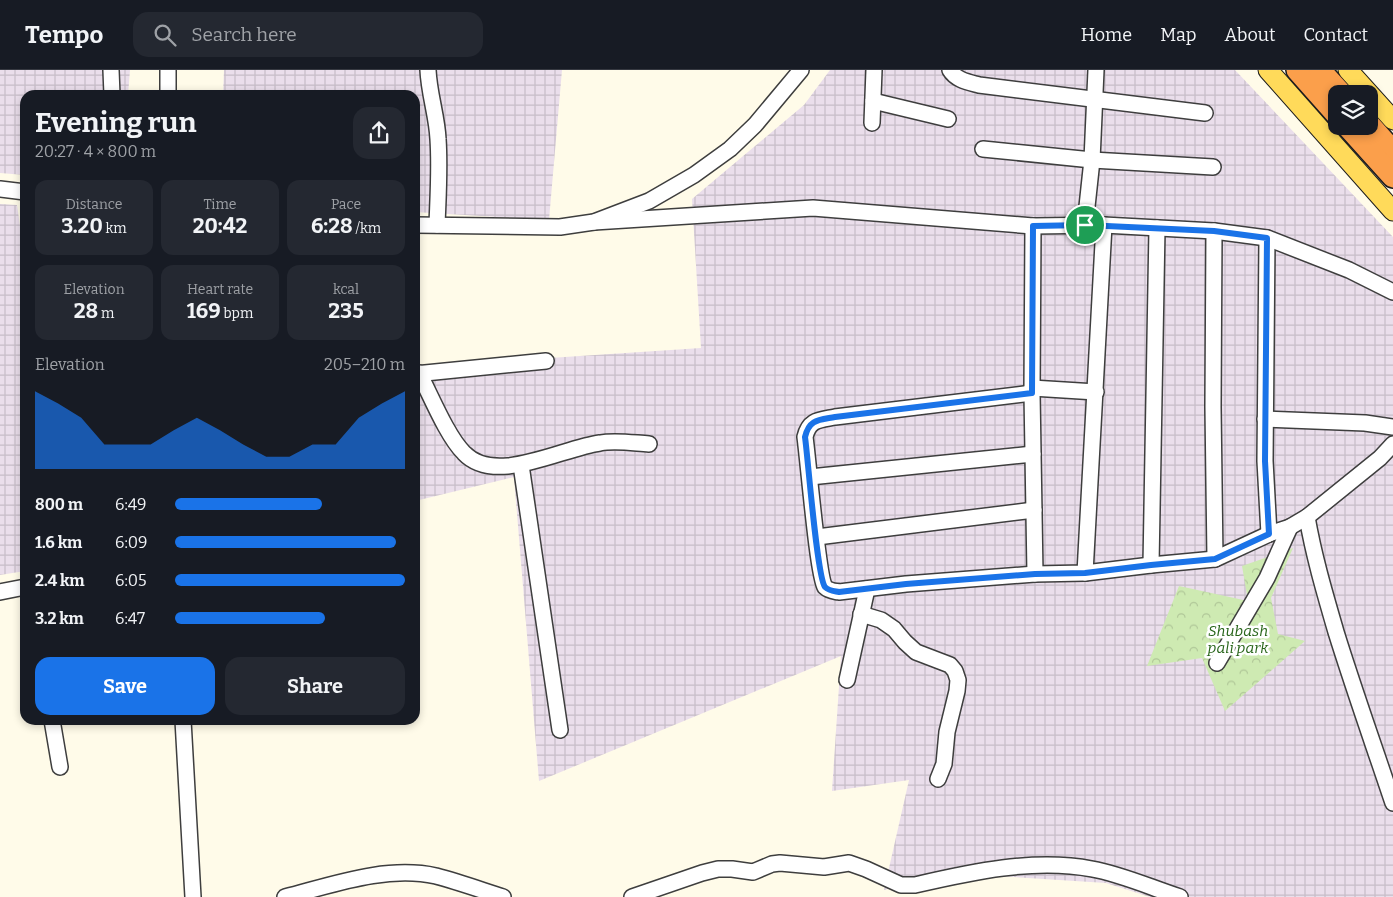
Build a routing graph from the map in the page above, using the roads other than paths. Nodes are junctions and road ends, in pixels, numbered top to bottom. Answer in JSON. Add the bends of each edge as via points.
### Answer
{"nodes":[{"id":1,"x":111,"y":70,"type":"edge"},
{"id":2,"x":168,"y":70,"type":"edge"},
{"id":3,"x":428,"y":70,"type":"edge"},
{"id":4,"x":801,"y":70,"type":"edge"},
{"id":5,"x":874,"y":70,"type":"edge"},
{"id":6,"x":950,"y":70,"type":"edge"},
{"id":7,"x":1096,"y":70,"type":"edge"},
{"id":8,"x":1268,"y":70,"type":"edge"},
{"id":9,"x":1297,"y":70,"type":"edge"},
{"id":10,"x":1320,"y":70,"type":"edge"},
{"id":11,"x":1348,"y":70,"type":"edge"},
{"id":12,"x":1334,"y":85,"type":"edge"},
{"id":13,"x":112,"y":90,"type":"edge"},
{"id":14,"x":168,"y":90,"type":"edge"},
{"id":15,"x":1094,"y":99,"type":"junction"},
{"id":16,"x":873,"y":101,"type":"junction"},
{"id":17,"x":1328,"y":105,"type":"edge"},
{"id":18,"x":1205,"y":112,"type":"dead end"},
{"id":19,"x":948,"y":119,"type":"dead end"},
{"id":20,"x":1393,"y":120,"type":"edge"},
{"id":21,"x":872,"y":123,"type":"dead end"},
{"id":22,"x":1378,"y":134,"type":"edge"},
{"id":23,"x":1355,"y":135,"type":"edge"},
{"id":24,"x":983,"y":149,"type":"dead end"},
{"id":25,"x":1393,"y":151,"type":"edge"},
{"id":26,"x":1092,"y":160,"type":"junction"},
{"id":27,"x":1214,"y":167,"type":"dead end"},
{"id":28,"x":1393,"y":177,"type":"edge"},
{"id":29,"x":0,"y":189,"type":"edge"},
{"id":30,"x":20,"y":191,"type":"edge"},
{"id":31,"x":1393,"y":211,"type":"edge"},
{"id":32,"x":594,"y":222,"type":"junction"},
{"id":33,"x":420,"y":225,"type":"edge"},
{"id":34,"x":437,"y":225,"type":"junction"},
{"id":35,"x":1085,"y":225,"type":"junction"},
{"id":36,"x":1104,"y":225,"type":"junction"},
{"id":37,"x":1033,"y":226,"type":"junction"},
{"id":38,"x":1157,"y":228,"type":"junction"},
{"id":39,"x":1214,"y":231,"type":"junction"},
{"id":40,"x":1267,"y":238,"type":"junction"},
{"id":41,"x":1393,"y":292,"type":"edge"},
{"id":42,"x":546,"y":361,"type":"dead end"},
{"id":43,"x":420,"y":374,"type":"edge"},
{"id":44,"x":420,"y":379,"type":"edge"},
{"id":45,"x":1032,"y":391,"type":"junction"},
{"id":46,"x":1096,"y":392,"type":"junction"},
{"id":47,"x":1265,"y":419,"type":"junction"},
{"id":48,"x":1393,"y":427,"type":"edge"},
{"id":49,"x":649,"y":444,"type":"dead end"},
{"id":50,"x":1393,"y":444,"type":"edge"},
{"id":51,"x":1033,"y":454,"type":"junction"},
{"id":52,"x":521,"y":465,"type":"junction"},
{"id":53,"x":810,"y":477,"type":"junction"},
{"id":54,"x":1034,"y":510,"type":"junction"},
{"id":55,"x":1307,"y":517,"type":"junction"},
{"id":56,"x":1290,"y":527,"type":"junction"},
{"id":57,"x":1269,"y":534,"type":"junction"},
{"id":58,"x":816,"y":537,"type":"junction"},
{"id":59,"x":1215,"y":559,"type":"junction"},
{"id":60,"x":1151,"y":565,"type":"junction"},
{"id":61,"x":1085,"y":573,"type":"junction"},
{"id":62,"x":1035,"y":574,"type":"junction"},
{"id":63,"x":20,"y":588,"type":"edge"},
{"id":64,"x":867,"y":589,"type":"junction"},
{"id":65,"x":0,"y":592,"type":"edge"},
{"id":66,"x":861,"y":614,"type":"junction"},
{"id":67,"x":1217,"y":663,"type":"dead end"},
{"id":68,"x":847,"y":680,"type":"dead end"},
{"id":69,"x":53,"y":725,"type":"edge"},
{"id":70,"x":183,"y":725,"type":"edge"},
{"id":71,"x":560,"y":730,"type":"dead end"},
{"id":72,"x":60,"y":767,"type":"dead end"},
{"id":73,"x":938,"y":779,"type":"dead end"},
{"id":74,"x":1393,"y":803,"type":"edge"},
{"id":75,"x":194,"y":897,"type":"edge"},
{"id":76,"x":285,"y":897,"type":"edge"},
{"id":77,"x":503,"y":897,"type":"edge"},
{"id":78,"x":632,"y":897,"type":"edge"},
{"id":79,"x":1180,"y":897,"type":"edge"}],
"edges":[{"from":1,"to":13,"type":"street"},
{"from":2,"to":14,"type":"street"},
{"from":3,"to":34,"type":"street","via":[[438,140]]},
{"from":4,"to":32,"type":"street","via":[[756,125],[730,149],[649,201]]},
{"from":5,"to":16,"type":"street"},
{"from":6,"to":15,"type":"street","via":[[964,82]]},
{"from":7,"to":15,"type":"street"},
{"from":8,"to":31,"type":"main road"},
{"from":9,"to":17,"type":"highway"},
{"from":10,"to":12,"type":"highway"},
{"from":11,"to":20,"type":"main road"},
{"from":15,"to":18,"type":"street"},
{"from":15,"to":26,"type":"street"},
{"from":16,"to":19,"type":"street"},
{"from":16,"to":21,"type":"street"},
{"from":22,"to":25,"type":"highway"},
{"from":23,"to":28,"type":"highway"},
{"from":24,"to":26,"type":"street"},
{"from":26,"to":27,"type":"street"},
{"from":26,"to":35,"type":"street"},
{"from":29,"to":30,"type":"street"},
{"from":32,"to":34,"type":"street","via":[[560,227]]},
{"from":32,"to":37,"type":"street","via":[[813,208]]},
{"from":33,"to":34,"type":"street"},
{"from":35,"to":36,"type":"street"},
{"from":35,"to":37,"type":"street"},
{"from":36,"to":38,"type":"street"},
{"from":36,"to":46,"type":"street"},
{"from":37,"to":45,"type":"street"},
{"from":38,"to":39,"type":"street"},
{"from":38,"to":60,"type":"street"},
{"from":39,"to":40,"type":"street"},
{"from":39,"to":59,"type":"street","via":[[1212,407]]},
{"from":40,"to":41,"type":"street"},
{"from":40,"to":47,"type":"street"},
{"from":42,"to":43,"type":"street"},
{"from":44,"to":52,"type":"street","via":[[452,438],[465,454],[480,463],[502,467]]},
{"from":45,"to":46,"type":"street"},
{"from":45,"to":51,"type":"street"},
{"from":45,"to":53,"type":"street","via":[[818,420],[811,424],[805,437]]},
{"from":46,"to":61,"type":"street"},
{"from":47,"to":48,"type":"street"},
{"from":47,"to":57,"type":"street"},
{"from":49,"to":52,"type":"street","via":[[602,442],[575,447]]},
{"from":50,"to":55,"type":"street"},
{"from":51,"to":53,"type":"street"},
{"from":51,"to":54,"type":"street"},
{"from":52,"to":71,"type":"street"},
{"from":53,"to":58,"type":"street"},
{"from":54,"to":58,"type":"street"},
{"from":54,"to":62,"type":"street"},
{"from":55,"to":56,"type":"street"},
{"from":55,"to":74,"type":"street","via":[[1329,610]]},
{"from":56,"to":57,"type":"street"},
{"from":56,"to":67,"type":"street","via":[[1267,578]]},
{"from":57,"to":59,"type":"street"},
{"from":58,"to":64,"type":"street","via":[[822,581],[826,587],[839,592]]},
{"from":59,"to":60,"type":"street"},
{"from":60,"to":61,"type":"street"},
{"from":61,"to":62,"type":"street"},
{"from":62,"to":64,"type":"street"},
{"from":63,"to":65,"type":"street"},
{"from":64,"to":66,"type":"street"},
{"from":66,"to":68,"type":"street"},
{"from":66,"to":73,"type":"street","via":[[881,620],[916,652],[950,665],[955,671],[957,691],[947,732],[944,764]]},
{"from":69,"to":72,"type":"street"},
{"from":70,"to":75,"type":"street"},
{"from":76,"to":77,"type":"street","via":[[370,876],[404,873],[435,876]]},
{"from":78,"to":79,"type":"street","via":[[718,869],[753,872],[780,863],[824,867],[849,863],[901,885],[915,886],[1001,869],[1050,864],[1093,869]]}]}
